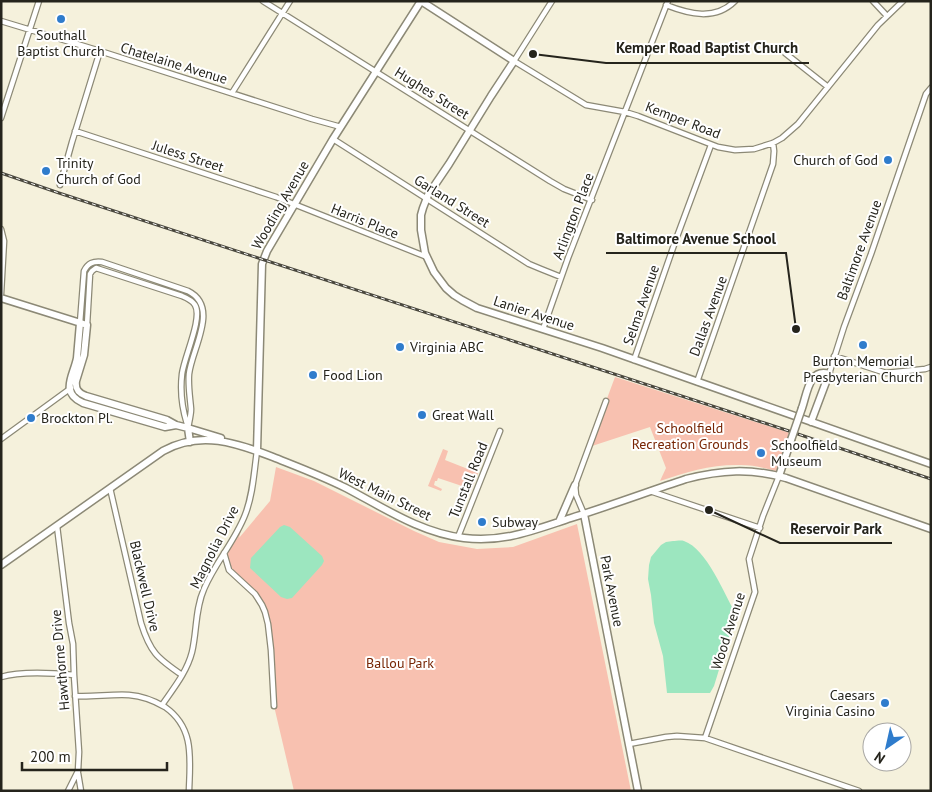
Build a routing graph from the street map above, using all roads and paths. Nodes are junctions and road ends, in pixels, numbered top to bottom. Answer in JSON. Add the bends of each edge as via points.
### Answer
{"nodes":[{"id":1,"x":39,"y":1,"type":"edge"},
{"id":2,"x":263,"y":1,"type":"edge"},
{"id":3,"x":290,"y":1,"type":"edge"},
{"id":4,"x":421,"y":1,"type":"edge"},
{"id":5,"x":552,"y":1,"type":"edge"},
{"id":6,"x":736,"y":1,"type":"edge"},
{"id":7,"x":873,"y":1,"type":"edge"},
{"id":8,"x":903,"y":1,"type":"edge"},
{"id":9,"x":667,"y":3,"type":"edge"},
{"id":10,"x":282,"y":13,"type":"junction"},
{"id":11,"x":887,"y":16,"type":"junction"},
{"id":12,"x":1,"y":21,"type":"edge"},
{"id":13,"x":30,"y":30,"type":"junction"},
{"id":14,"x":100,"y":51,"type":"junction"},
{"id":15,"x":785,"y":53,"type":"dead end"},
{"id":16,"x":514,"y":61,"type":"junction"},
{"id":17,"x":376,"y":71,"type":"junction"},
{"id":18,"x":828,"y":87,"type":"junction"},
{"id":19,"x":931,"y":88,"type":"edge"},
{"id":20,"x":232,"y":93,"type":"junction"},
{"id":21,"x":625,"y":112,"type":"junction"},
{"id":22,"x":1,"y":118,"type":"edge"},
{"id":23,"x":341,"y":126,"type":"junction"},
{"id":24,"x":469,"y":130,"type":"junction"},
{"id":25,"x":75,"y":131,"type":"junction"},
{"id":26,"x":333,"y":139,"type":"junction"},
{"id":27,"x":773,"y":143,"type":"junction"},
{"id":28,"x":711,"y":145,"type":"junction"},
{"id":29,"x":60,"y":185,"type":"dead end"},
{"id":30,"x":426,"y":198,"type":"junction"},
{"id":31,"x":592,"y":200,"type":"junction"},
{"id":32,"x":294,"y":204,"type":"junction"},
{"id":33,"x":1,"y":229,"type":"edge"},
{"id":34,"x":427,"y":257,"type":"junction"},
{"id":35,"x":113,"y":266,"type":"junction"},
{"id":36,"x":110,"y":272,"type":"junction"},
{"id":37,"x":561,"y":277,"type":"junction"},
{"id":38,"x":82,"y":285,"type":"junction"},
{"id":39,"x":89,"y":287,"type":"junction"},
{"id":40,"x":184,"y":290,"type":"junction"},
{"id":41,"x":1,"y":294,"type":"edge"},
{"id":42,"x":182,"y":296,"type":"junction"},
{"id":43,"x":1,"y":298,"type":"edge"},
{"id":44,"x":196,"y":322,"type":"junction"},
{"id":45,"x":80,"y":323,"type":"junction"},
{"id":46,"x":202,"y":324,"type":"junction"},
{"id":47,"x":87,"y":325,"type":"junction"},
{"id":48,"x":543,"y":329,"type":"junction"},
{"id":49,"x":188,"y":350,"type":"junction"},
{"id":50,"x":194,"y":352,"type":"junction"},
{"id":51,"x":834,"y":356,"type":"junction"},
{"id":52,"x":634,"y":360,"type":"junction"},
{"id":53,"x":931,"y":367,"type":"edge"},
{"id":54,"x":829,"y":374,"type":"junction"},
{"id":55,"x":182,"y":379,"type":"junction"},
{"id":56,"x":189,"y":380,"type":"junction"},
{"id":57,"x":697,"y":382,"type":"junction"},
{"id":58,"x":73,"y":387,"type":"junction"},
{"id":59,"x":606,"y":401,"type":"dead end"},
{"id":60,"x":811,"y":422,"type":"junction"},
{"id":61,"x":188,"y":428,"type":"junction"},
{"id":62,"x":500,"y":431,"type":"dead end"},
{"id":63,"x":1,"y":439,"type":"edge"},
{"id":64,"x":190,"y":442,"type":"junction"},
{"id":65,"x":236,"y":444,"type":"junction"},
{"id":66,"x":257,"y":451,"type":"junction"},
{"id":67,"x":931,"y":464,"type":"edge"},
{"id":68,"x":779,"y":476,"type":"junction"},
{"id":69,"x":575,"y":486,"type":"junction"},
{"id":70,"x":110,"y":488,"type":"junction"},
{"id":71,"x":650,"y":492,"type":"junction"},
{"id":72,"x":584,"y":514,"type":"junction"},
{"id":73,"x":559,"y":522,"type":"junction"},
{"id":74,"x":57,"y":526,"type":"junction"},
{"id":75,"x":760,"y":528,"type":"junction"},
{"id":76,"x":931,"y":529,"type":"edge"},
{"id":77,"x":458,"y":537,"type":"junction"},
{"id":78,"x":224,"y":553,"type":"junction"},
{"id":79,"x":1,"y":565,"type":"edge"},
{"id":80,"x":74,"y":675,"type":"junction"},
{"id":81,"x":182,"y":675,"type":"junction"},
{"id":82,"x":1,"y":677,"type":"edge"},
{"id":83,"x":75,"y":696,"type":"junction"},
{"id":84,"x":162,"y":706,"type":"junction"},
{"id":85,"x":274,"y":706,"type":"dead end"},
{"id":86,"x":705,"y":738,"type":"junction"},
{"id":87,"x":629,"y":744,"type":"junction"},
{"id":88,"x":78,"y":771,"type":"junction"},
{"id":89,"x":68,"y":791,"type":"edge"},
{"id":90,"x":80,"y":791,"type":"edge"},
{"id":91,"x":189,"y":791,"type":"edge"},
{"id":92,"x":638,"y":791,"type":"edge"},
{"id":93,"x":859,"y":791,"type":"edge"}],
"edges":[{"from":1,"to":13,"type":"street"},
{"from":2,"to":10,"type":"street","name":"Hughes Street"},
{"from":3,"to":10,"type":"street"},
{"from":4,"to":16,"type":"street","name":"Kemper Road"},
{"from":4,"to":17,"type":"street","name":"Wooding Avenue"},
{"from":5,"to":16,"type":"street","name":"Lanier Avenue"},
{"from":6,"to":9,"type":"street","via":[[725,9],[704,15],[688,13]]},
{"from":7,"to":11,"type":"street"},
{"from":8,"to":11,"type":"street","name":"Kemper Road"},
{"from":9,"to":21,"type":"street","name":"Arlington Place"},
{"from":10,"to":17,"type":"street","name":"Hughes Street"},
{"from":10,"to":20,"type":"street"},
{"from":11,"to":18,"type":"street","name":"Kemper Road"},
{"from":12,"to":13,"type":"street","name":"Chatelaine Avenue"},
{"from":13,"to":14,"type":"street","name":"Chatelaine Avenue"},
{"from":13,"to":22,"type":"street"},
{"from":14,"to":20,"type":"street","name":"Chatelaine Avenue"},
{"from":14,"to":25,"type":"street"},
{"from":15,"to":18,"type":"street"},
{"from":16,"to":21,"type":"street","name":"Kemper Road","via":[[586,105]]},
{"from":16,"to":24,"type":"street","name":"Lanier Avenue"},
{"from":17,"to":23,"type":"street","name":"Wooding Avenue"},
{"from":17,"to":24,"type":"street","name":"Hughes Street"},
{"from":18,"to":27,"type":"street","name":"Kemper Road","via":[[798,124]]},
{"from":19,"to":51,"type":"street","name":"Baltimore Avenue","via":[[926,94]]},
{"from":20,"to":23,"type":"street","name":"Chatelaine Avenue"},
{"from":21,"to":28,"type":"street","name":"Kemper Road"},
{"from":21,"to":31,"type":"street","name":"Arlington Place"},
{"from":23,"to":26,"type":"street","name":"Wooding Avenue"},
{"from":24,"to":30,"type":"street","name":"Lanier Avenue"},
{"from":24,"to":31,"type":"street","name":"Hughes Street","via":[[564,189]]},
{"from":25,"to":29,"type":"street"},
{"from":25,"to":32,"type":"street","name":"Juless Street"},
{"from":26,"to":30,"type":"street","name":"Garland Street"},
{"from":26,"to":32,"type":"street","name":"Wooding Avenue"},
{"from":27,"to":28,"type":"street","name":"Kemper Road","via":[[745,150],[727,150]]},
{"from":27,"to":57,"type":"street","name":"Dallas Avenue","via":[[773,164]]},
{"from":28,"to":52,"type":"street","name":"Selma Avenue"},
{"from":30,"to":34,"type":"street","name":"Lanier Avenue","via":[[421,224]]},
{"from":30,"to":37,"type":"street","name":"Garland Street","via":[[529,264]]},
{"from":31,"to":37,"type":"street","name":"Arlington Place"},
{"from":32,"to":34,"type":"street","name":"Harris Place"},
{"from":32,"to":66,"type":"street","name":"Wooding Avenue","via":[[262,264]]},
{"from":33,"to":41,"type":"street","via":[[4,241]]},
{"from":34,"to":48,"type":"street","name":"Lanier Avenue","via":[[441,281],[462,300]]},
{"from":35,"to":36,"type":"street"},
{"from":35,"to":38,"type":"street","via":[[91,262],[84,271]]},
{"from":35,"to":40,"type":"street"},
{"from":36,"to":39,"type":"street","via":[[93,269]]},
{"from":36,"to":42,"type":"street"},
{"from":37,"to":48,"type":"street","name":"Arlington Place"},
{"from":38,"to":39,"type":"street"},
{"from":38,"to":45,"type":"street"},
{"from":39,"to":47,"type":"street"},
{"from":40,"to":42,"type":"street"},
{"from":40,"to":46,"type":"street","via":[[196,296],[201,303],[204,313]]},
{"from":42,"to":44,"type":"street","via":[[194,304]]},
{"from":43,"to":45,"type":"street"},
{"from":44,"to":46,"type":"street"},
{"from":44,"to":49,"type":"street"},
{"from":45,"to":47,"type":"street"},
{"from":45,"to":58,"type":"street","via":[[76,361],[70,378]]},
{"from":46,"to":50,"type":"street"},
{"from":47,"to":58,"type":"street","via":[[84,355]]},
{"from":48,"to":52,"type":"street","name":"Lanier Avenue"},
{"from":49,"to":50,"type":"street"},
{"from":49,"to":55,"type":"street"},
{"from":50,"to":56,"type":"street"},
{"from":51,"to":53,"type":"street","via":[[886,372]]},
{"from":51,"to":54,"type":"street","name":"Baltimore Avenue"},
{"from":52,"to":57,"type":"street","name":"Lanier Avenue"},
{"from":54,"to":60,"type":"street","name":"Baltimore Avenue"},
{"from":54,"to":68,"type":"street","name":"Wood Avenue","bridge":true,"via":[[823,372],[813,377]]},
{"from":55,"to":56,"type":"street"},
{"from":55,"to":61,"type":"street","via":[[183,409]]},
{"from":56,"to":61,"type":"street","via":[[191,410]]},
{"from":57,"to":60,"type":"street","name":"Lanier Avenue"},
{"from":58,"to":61,"type":"street","via":[[74,398],[78,400],[165,427]]},
{"from":58,"to":63,"type":"street"},
{"from":59,"to":69,"type":"street"},
{"from":60,"to":67,"type":"street","name":"Lanier Avenue"},
{"from":61,"to":64,"type":"street"},
{"from":61,"to":65,"type":"street"},
{"from":62,"to":77,"type":"street","name":"Tunstall Road"},
{"from":64,"to":65,"type":"street","name":"West Main Street","via":[[212,440]]},
{"from":64,"to":70,"type":"street","name":"West Main Street","via":[[164,451]]},
{"from":65,"to":66,"type":"street","name":"West Main Street"},
{"from":66,"to":77,"type":"street","name":"West Main Street","via":[[318,475],[422,528]]},
{"from":66,"to":78,"type":"street","name":"Magnolia Drive","via":[[248,507]]},
{"from":68,"to":71,"type":"street","name":"West Main Street","via":[[726,471],[699,475]]},
{"from":68,"to":75,"type":"street","name":"Wood Avenue"},
{"from":68,"to":76,"type":"street","name":"West Main Street"},
{"from":69,"to":72,"type":"street","name":"Park Avenue"},
{"from":69,"to":73,"type":"street"},
{"from":70,"to":74,"type":"street","name":"West Main Street"},
{"from":70,"to":81,"type":"street","name":"Blackwell Drive","via":[[146,640],[156,655]]},
{"from":71,"to":72,"type":"street","name":"West Main Street"},
{"from":71,"to":75,"type":"street"},
{"from":72,"to":73,"type":"street","name":"West Main Street"},
{"from":72,"to":87,"type":"street","name":"Park Avenue"},
{"from":73,"to":77,"type":"street","name":"West Main Street","via":[[506,538],[477,540]]},
{"from":74,"to":79,"type":"street","name":"West Main Street"},
{"from":74,"to":80,"type":"street","name":"Hawthorne Drive","via":[[73,644]]},
{"from":75,"to":86,"type":"street","name":"Wood Avenue","via":[[749,559],[755,592]]},
{"from":78,"to":81,"type":"street","name":"Magnolia Drive","via":[[200,600],[193,649]]},
{"from":78,"to":85,"type":"street","via":[[229,570],[255,594],[265,612],[272,650]]},
{"from":80,"to":82,"type":"street","via":[[17,674]]},
{"from":80,"to":83,"type":"street","name":"Hawthorne Drive"},
{"from":81,"to":84,"type":"street","name":"Magnolia Drive"},
{"from":83,"to":84,"type":"street","via":[[142,696]]},
{"from":83,"to":88,"type":"street","name":"Hawthorne Drive"},
{"from":84,"to":91,"type":"street","via":[[176,716],[187,738]]},
{"from":86,"to":87,"type":"street","via":[[677,736]]},
{"from":86,"to":93,"type":"street"},
{"from":87,"to":92,"type":"street","name":"Park Avenue"},
{"from":88,"to":89,"type":"street","name":"Hawthorne Drive"},
{"from":88,"to":90,"type":"street"}]}
